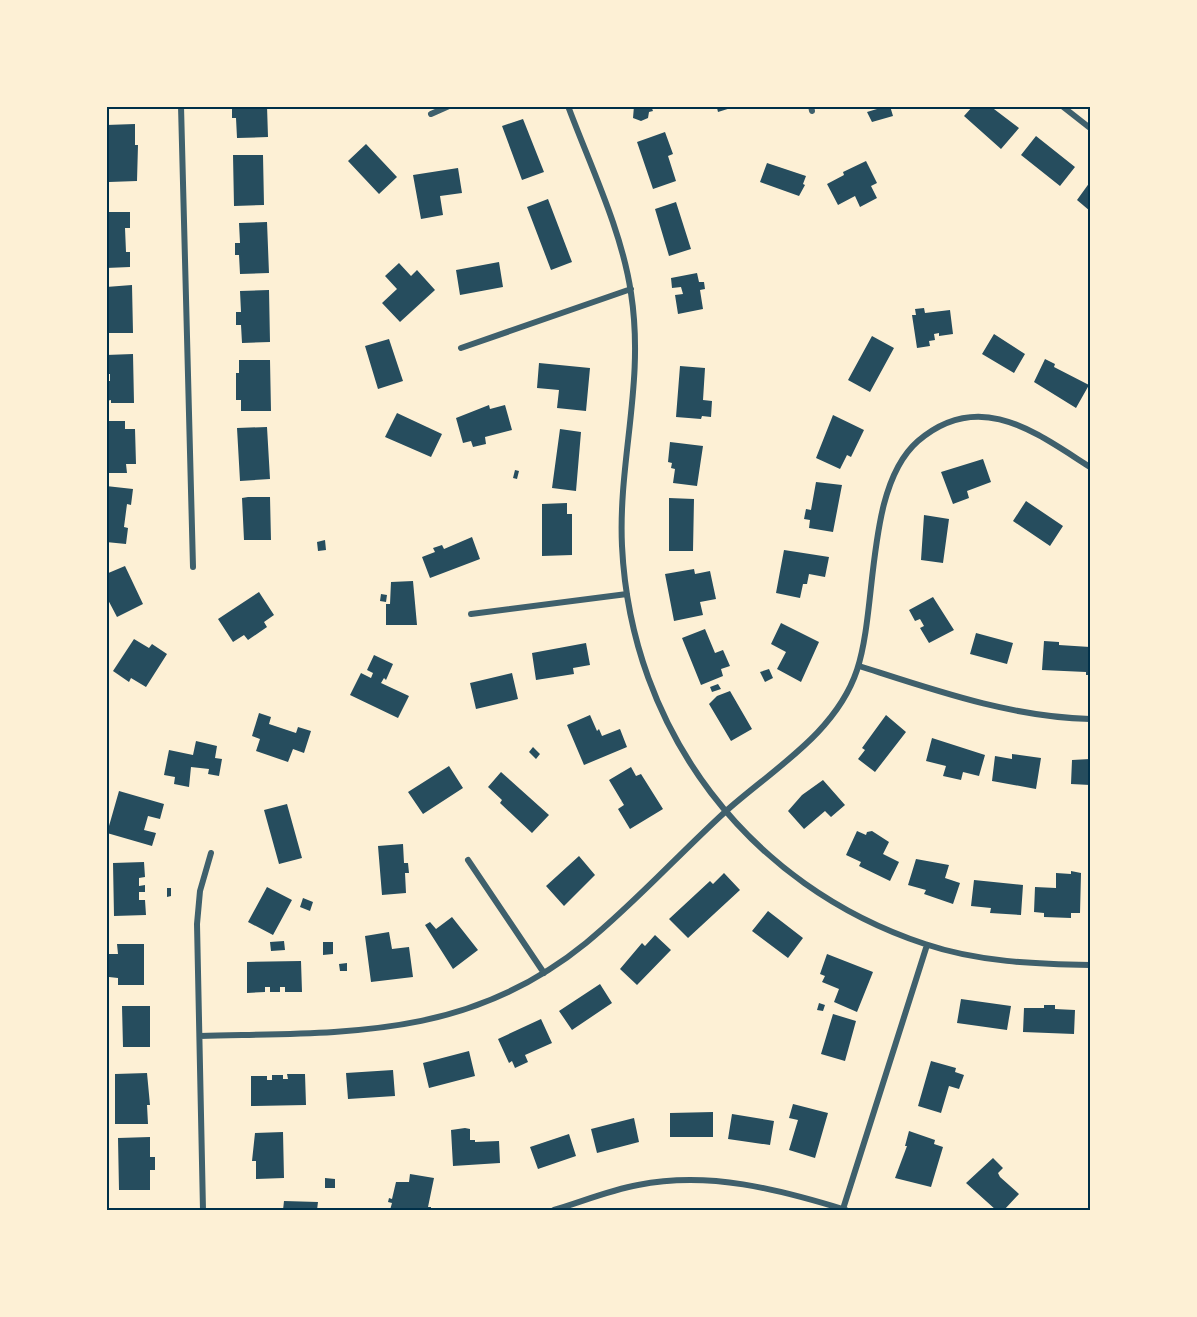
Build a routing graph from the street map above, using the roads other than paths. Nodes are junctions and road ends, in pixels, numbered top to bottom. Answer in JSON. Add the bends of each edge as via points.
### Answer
{"nodes":[{"id":1,"x":180,"y":106,"type":"edge"},
{"id":2,"x":449,"y":106,"type":"edge"},
{"id":3,"x":568,"y":106,"type":"edge"},
{"id":4,"x":1062,"y":106,"type":"edge"},
{"id":5,"x":431,"y":114,"type":"dead end"},
{"id":6,"x":1090,"y":128,"type":"edge"},
{"id":7,"x":631,"y":289,"type":"junction"},
{"id":8,"x":461,"y":348,"type":"dead end"},
{"id":9,"x":1090,"y":467,"type":"edge"},
{"id":10,"x":193,"y":567,"type":"dead end"},
{"id":11,"x":627,"y":594,"type":"junction"},
{"id":12,"x":471,"y":614,"type":"dead end"},
{"id":13,"x":859,"y":666,"type":"junction"},
{"id":14,"x":1090,"y":719,"type":"edge"},
{"id":15,"x":725,"y":813,"type":"junction"},
{"id":16,"x":211,"y":853,"type":"dead end"},
{"id":17,"x":468,"y":860,"type":"dead end"},
{"id":18,"x":927,"y":945,"type":"junction"},
{"id":19,"x":1090,"y":965,"type":"edge"},
{"id":20,"x":544,"y":973,"type":"junction"},
{"id":21,"x":200,"y":1036,"type":"junction"},
{"id":22,"x":203,"y":1210,"type":"edge"},
{"id":23,"x":554,"y":1210,"type":"edge"},
{"id":24,"x":845,"y":1210,"type":"edge"}],
"edges":[{"from":1,"to":10,"type":"street"},
{"from":2,"to":5,"type":"street"},
{"from":3,"to":7,"type":"street","via":[[615,232]]},
{"from":4,"to":6,"type":"street"},
{"from":7,"to":8,"type":"street"},
{"from":7,"to":11,"type":"street","via":[[637,347],[622,522]]},
{"from":9,"to":13,"type":"street","via":[[1007,419],[972,418],[943,425],[920,440],[899,465],[886,502]]},
{"from":11,"to":12,"type":"street"},
{"from":11,"to":15,"type":"street","via":[[644,666],[663,716]]},
{"from":13,"to":14,"type":"street","via":[[1002,708]]},
{"from":13,"to":15,"type":"street","via":[[830,721]]},
{"from":15,"to":18,"type":"street","via":[[772,859],[807,886],[866,921]]},
{"from":15,"to":20,"type":"street","via":[[587,942]]},
{"from":16,"to":21,"type":"street","via":[[200,891],[197,924]]},
{"from":17,"to":20,"type":"street"},
{"from":18,"to":19,"type":"street","via":[[1000,960]]},
{"from":18,"to":24,"type":"street"},
{"from":20,"to":21,"type":"street","via":[[472,1009],[395,1028]]},
{"from":21,"to":22,"type":"street"},
{"from":23,"to":24,"type":"street","via":[[636,1185],[690,1179],[746,1184]]}]}
